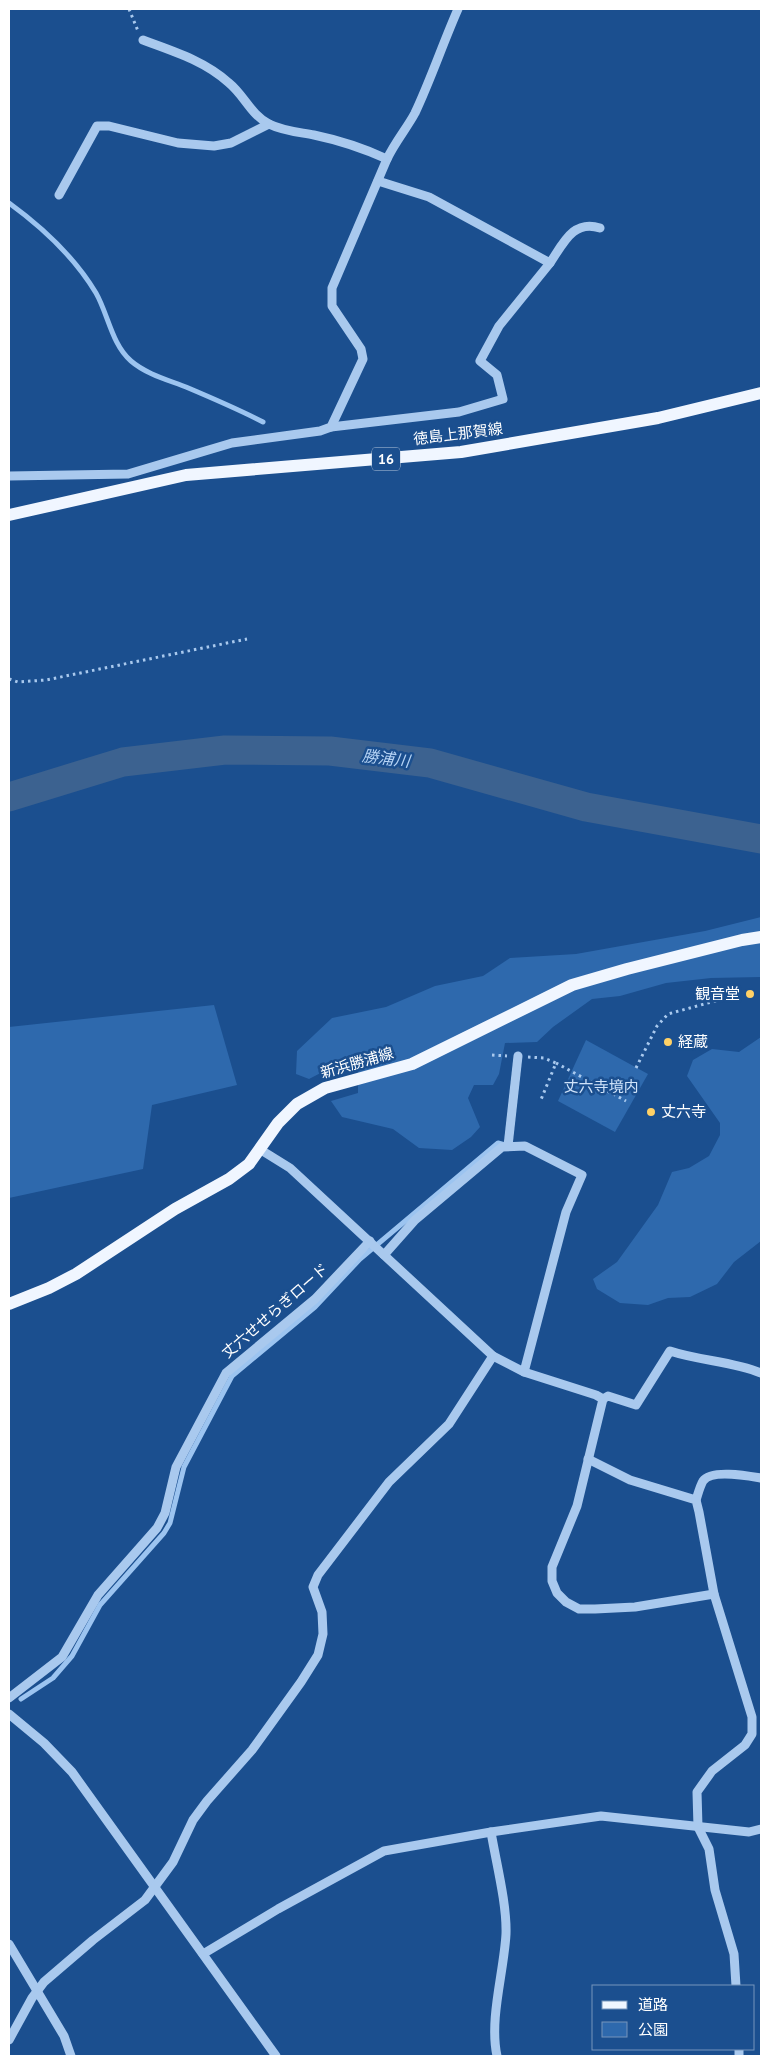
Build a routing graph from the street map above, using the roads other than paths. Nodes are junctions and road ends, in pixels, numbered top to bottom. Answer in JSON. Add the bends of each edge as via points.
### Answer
{"nodes":[{"id":1,"x":458,"y":9,"type":"edge"},
{"id":2,"x":143,"y":40,"type":"road end"},
{"id":3,"x":269,"y":124,"type":"junction"},
{"id":4,"x":386,"y":159,"type":"junction"},
{"id":5,"x":378,"y":181,"type":"junction"},
{"id":6,"x":59,"y":195,"type":"dead end"},
{"id":7,"x":600,"y":228,"type":"dead end"},
{"id":8,"x":550,"y":263,"type":"junction"},
{"id":9,"x":761,"y":393,"type":"edge"},
{"id":10,"x":331,"y":427,"type":"junction"},
{"id":11,"x":128,"y":474,"type":"junction"},
{"id":12,"x":9,"y":476,"type":"edge"},
{"id":13,"x":133,"y":487,"type":"junction"},
{"id":14,"x":9,"y":515,"type":"edge"},
{"id":15,"x":761,"y":937,"type":"edge"},
{"id":16,"x":518,"y":1056,"type":"road end"},
{"id":17,"x":508,"y":1146,"type":"junction"},
{"id":18,"x":261,"y":1150,"type":"junction"},
{"id":19,"x":370,"y":1241,"type":"junction"},
{"id":20,"x":384,"y":1255,"type":"junction"},
{"id":21,"x":9,"y":1304,"type":"edge"},
{"id":22,"x":493,"y":1356,"type":"junction"},
{"id":23,"x":524,"y":1372,"type":"junction"},
{"id":24,"x":761,"y":1373,"type":"edge"},
{"id":25,"x":603,"y":1399,"type":"junction"},
{"id":26,"x":588,"y":1459,"type":"junction"},
{"id":27,"x":761,"y":1478,"type":"edge"},
{"id":28,"x":696,"y":1500,"type":"junction"},
{"id":29,"x":714,"y":1594,"type":"junction"},
{"id":30,"x":9,"y":1698,"type":"edge"},
{"id":31,"x":9,"y":1714,"type":"edge"},
{"id":32,"x":698,"y":1828,"type":"junction"},
{"id":33,"x":761,"y":1829,"type":"edge"},
{"id":34,"x":491,"y":1832,"type":"junction"},
{"id":35,"x":155,"y":1887,"type":"junction"},
{"id":36,"x":9,"y":1944,"type":"edge"},
{"id":37,"x":203,"y":1954,"type":"junction"},
{"id":38,"x":736,"y":1985,"type":"edge"},
{"id":39,"x":38,"y":1990,"type":"junction"},
{"id":40,"x":9,"y":2040,"type":"edge"},
{"id":41,"x":71,"y":2056,"type":"edge"},
{"id":42,"x":276,"y":2056,"type":"edge"},
{"id":43,"x":497,"y":2056,"type":"edge"}],
"edges":[{"from":1,"to":4,"type":"street","via":[[414,115],[396,138]]},
{"from":2,"to":3,"type":"street","via":[[212,70],[230,83],[260,119]]},
{"from":3,"to":4,"type":"street","via":[[353,145]]},
{"from":3,"to":6,"type":"street","via":[[231,143],[214,146],[178,143],[97,126]]},
{"from":4,"to":5,"type":"street"},
{"from":5,"to":8,"type":"street","via":[[429,197]]},
{"from":5,"to":10,"type":"street","via":[[332,288],[332,306],[361,349],[363,359]]},
{"from":7,"to":8,"type":"street","via":[[581,226],[569,236]]},
{"from":8,"to":10,"type":"street","via":[[499,326],[480,361],[497,375],[503,399],[459,412]]},
{"from":9,"to":13,"type":"main road","name":"徳島上那賀線","number":"16","via":[[658,418],[461,452],[186,475]]},
{"from":10,"to":11,"type":"street","via":[[232,443]]},
{"from":11,"to":12,"type":"street"},
{"from":11,"to":13,"type":"street"},
{"from":13,"to":14,"type":"main road","name":"徳島上那賀線","number":"16"},
{"from":15,"to":18,"type":"main road","name":"新浜勝浦線","via":[[572,985],[412,1064],[325,1088],[297,1104],[278,1123]]},
{"from":16,"to":17,"type":"street"},
{"from":17,"to":20,"type":"street","via":[[502,1147],[415,1220]]},
{"from":17,"to":23,"type":"street","via":[[525,1146],[582,1175],[566,1212]]},
{"from":18,"to":19,"type":"street","via":[[290,1168]]},
{"from":18,"to":21,"type":"main road","name":"新浜勝浦線","via":[[229,1179],[175,1209],[76,1274]]},
{"from":19,"to":20,"type":"street"},
{"from":19,"to":30,"type":"street","name":"丈六せせらぎロード","via":[[315,1299],[226,1373],[176,1467],[158,1528],[98,1595],[62,1657]]},
{"from":20,"to":22,"type":"street"},
{"from":22,"to":23,"type":"street"},
{"from":22,"to":35,"type":"street","via":[[449,1424],[389,1482],[318,1575],[314,1587],[322,1612],[323,1634],[318,1655],[252,1750],[193,1820],[173,1862]]},
{"from":23,"to":25,"type":"street"},
{"from":24,"to":25,"type":"street","via":[[743,1366],[670,1351],[636,1405],[608,1396]]},
{"from":25,"to":26,"type":"street"},
{"from":26,"to":28,"type":"street","via":[[630,1480]]},
{"from":26,"to":29,"type":"street","via":[[577,1506],[552,1566],[552,1581],[557,1593],[579,1609],[635,1607]]},
{"from":27,"to":28,"type":"street","via":[[743,1474],[711,1475],[704,1480]]},
{"from":28,"to":29,"type":"street"},
{"from":29,"to":32,"type":"street","via":[[752,1717],[752,1734],[745,1745],[712,1770],[700,1784],[697,1792]]},
{"from":31,"to":35,"type":"street","via":[[72,1772]]},
{"from":32,"to":33,"type":"street","via":[[750,1832]]},
{"from":32,"to":34,"type":"street","via":[[601,1816]]},
{"from":32,"to":38,"type":"street","via":[[708,1849],[715,1890],[732,1946]]},
{"from":34,"to":37,"type":"street","via":[[384,1851],[278,1908]]},
{"from":34,"to":43,"type":"street","via":[[506,1933],[497,2018]]},
{"from":35,"to":37,"type":"street"},
{"from":35,"to":39,"type":"street","via":[[145,1900],[93,1940]]},
{"from":36,"to":39,"type":"street"},
{"from":37,"to":42,"type":"street"},
{"from":39,"to":40,"type":"street"},
{"from":39,"to":41,"type":"street","via":[[64,2036]]}]}
